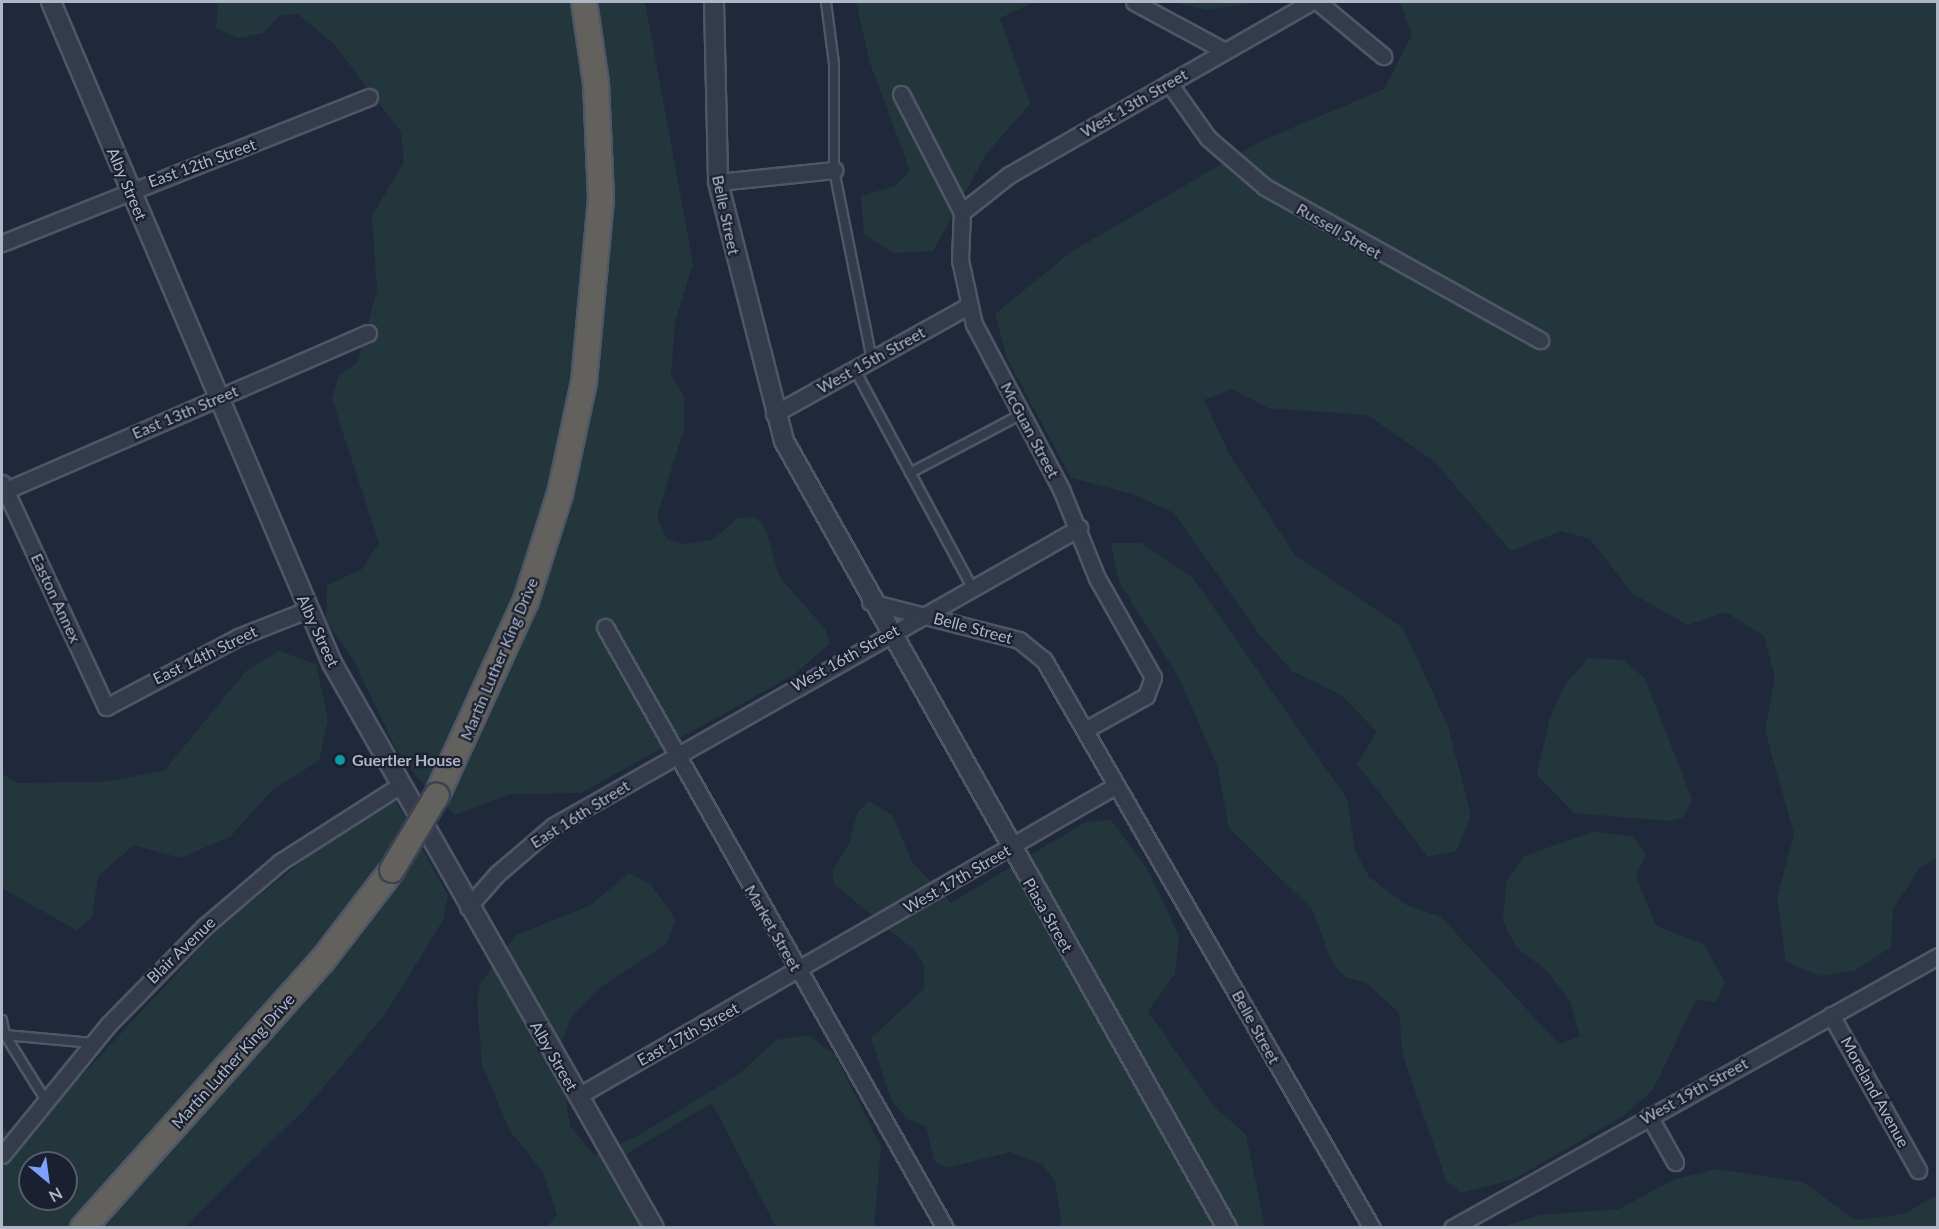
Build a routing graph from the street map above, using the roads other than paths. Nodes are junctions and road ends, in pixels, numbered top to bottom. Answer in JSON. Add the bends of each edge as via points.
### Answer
{"nodes":[{"id":1,"x":51,"y":2,"type":"edge"},
{"id":2,"x":584,"y":2,"type":"edge"},
{"id":3,"x":714,"y":2,"type":"edge"},
{"id":4,"x":826,"y":2,"type":"edge"},
{"id":5,"x":1134,"y":2,"type":"edge"},
{"id":6,"x":1311,"y":2,"type":"edge"},
{"id":7,"x":1318,"y":2,"type":"edge"},
{"id":8,"x":1225,"y":51,"type":"junction"},
{"id":9,"x":1383,"y":56,"type":"dead end"},
{"id":10,"x":1169,"y":83,"type":"junction"},
{"id":11,"x":901,"y":94,"type":"dead end"},
{"id":12,"x":369,"y":97,"type":"dead end"},
{"id":13,"x":834,"y":170,"type":"junction"},
{"id":14,"x":718,"y":182,"type":"junction"},
{"id":15,"x":129,"y":189,"type":"junction"},
{"id":16,"x":962,"y":212,"type":"junction"},
{"id":17,"x":2,"y":243,"type":"edge"},
{"id":18,"x":968,"y":306,"type":"junction"},
{"id":19,"x":368,"y":333,"type":"dead end"},
{"id":20,"x":1540,"y":340,"type":"dead end"},
{"id":21,"x":872,"y":360,"type":"junction"},
{"id":22,"x":855,"y":370,"type":"junction"},
{"id":23,"x":217,"y":398,"type":"junction"},
{"id":24,"x":774,"y":414,"type":"junction"},
{"id":25,"x":1022,"y":414,"type":"junction"},
{"id":26,"x":910,"y":473,"type":"junction"},
{"id":27,"x":3,"y":489,"type":"edge"},
{"id":28,"x":1079,"y":528,"type":"junction"},
{"id":29,"x":972,"y":586,"type":"junction"},
{"id":30,"x":870,"y":602,"type":"junction"},
{"id":31,"x":307,"y":610,"type":"junction"},
{"id":32,"x":922,"y":614,"type":"junction"},
{"id":33,"x":605,"y":627,"type":"dead end"},
{"id":34,"x":888,"y":634,"type":"junction"},
{"id":35,"x":106,"y":706,"type":"joint"},
{"id":36,"x":1085,"y":730,"type":"junction"},
{"id":37,"x":675,"y":756,"type":"junction"},
{"id":38,"x":399,"y":786,"type":"junction"},
{"id":39,"x":1115,"y":786,"type":"junction"},
{"id":40,"x":1010,"y":848,"type":"junction"},
{"id":41,"x":468,"y":907,"type":"junction"},
{"id":42,"x":1938,"y":956,"type":"edge"},
{"id":43,"x":799,"y":972,"type":"junction"},
{"id":44,"x":1831,"y":1015,"type":"junction"},
{"id":45,"x":2,"y":1020,"type":"edge"},
{"id":46,"x":5,"y":1035,"type":"junction"},
{"id":47,"x":93,"y":1043,"type":"junction"},
{"id":48,"x":578,"y":1096,"type":"junction"},
{"id":49,"x":45,"y":1099,"type":"junction"},
{"id":50,"x":1649,"y":1116,"type":"junction"},
{"id":51,"x":2,"y":1155,"type":"edge"},
{"id":52,"x":1675,"y":1162,"type":"dead end"},
{"id":53,"x":1918,"y":1170,"type":"dead end"},
{"id":54,"x":83,"y":1227,"type":"edge"},
{"id":55,"x":654,"y":1227,"type":"edge"},
{"id":56,"x":945,"y":1227,"type":"edge"},
{"id":57,"x":1227,"y":1227,"type":"edge"},
{"id":58,"x":1372,"y":1227,"type":"edge"},
{"id":59,"x":1452,"y":1227,"type":"edge"}],
"edges":[{"from":1,"to":15,"type":"street","name":"Alby Street"},
{"from":2,"to":54,"type":"highway","name":"Martin Luther King Drive","bridge":true,"via":[[597,83],[601,198],[584,382],[560,494],[526,601],[437,795],[392,870],[322,961]]},
{"from":3,"to":14,"type":"street","name":"Belle Street"},
{"from":4,"to":13,"type":"lane","via":[[834,64]]},
{"from":5,"to":8,"type":"street"},
{"from":6,"to":8,"type":"street","name":"West 13th Street"},
{"from":7,"to":9,"type":"street"},
{"from":8,"to":10,"type":"street","name":"West 13th Street"},
{"from":10,"to":16,"type":"street","name":"West 13th Street","via":[[1010,175]]},
{"from":10,"to":20,"type":"street","name":"Russell Street","via":[[1208,138],[1265,187]]},
{"from":11,"to":16,"type":"street"},
{"from":12,"to":15,"type":"street","name":"East 12th Street"},
{"from":13,"to":14,"type":"street"},
{"from":13,"to":21,"type":"lane"},
{"from":14,"to":24,"type":"street","name":"Belle Street"},
{"from":15,"to":17,"type":"street","name":"East 12th Street"},
{"from":15,"to":23,"type":"street","name":"Alby Street"},
{"from":16,"to":18,"type":"street","name":"McGuan Street","via":[[960,250]]},
{"from":18,"to":21,"type":"street","name":"West 15th Street"},
{"from":18,"to":25,"type":"street","name":"McGuan Street"},
{"from":19,"to":23,"type":"street","name":"East 13th Street"},
{"from":21,"to":22,"type":"street","name":"West 15th Street"},
{"from":22,"to":24,"type":"street","name":"West 15th Street"},
{"from":22,"to":26,"type":"lane"},
{"from":23,"to":27,"type":"street","name":"East 13th Street"},
{"from":23,"to":31,"type":"street","name":"Alby Street"},
{"from":24,"to":30,"type":"street","name":"Belle Street"},
{"from":25,"to":26,"type":"lane"},
{"from":25,"to":28,"type":"street","name":"McGuan Street"},
{"from":26,"to":29,"type":"lane"},
{"from":27,"to":35,"type":"street","name":"Easton Annex"},
{"from":28,"to":29,"type":"street","name":"West 16th Street"},
{"from":28,"to":36,"type":"street","name":"McGuan Street","via":[[1097,578],[1137,642],[1153,684],[1146,696]]},
{"from":29,"to":32,"type":"street","name":"West 16th Street"},
{"from":30,"to":32,"type":"street","name":"Belle Street"},
{"from":30,"to":34,"type":"street","name":"Piasa Street"},
{"from":31,"to":35,"type":"street","name":"East 14th Street","via":[[238,637]]},
{"from":31,"to":38,"type":"street","name":"Alby Street"},
{"from":32,"to":34,"type":"street","name":"West 16th Street"},
{"from":32,"to":36,"type":"street","name":"Belle Street","via":[[1033,648]]},
{"from":33,"to":37,"type":"street","name":"Market Street"},
{"from":34,"to":37,"type":"street","name":"West 16th Street"},
{"from":34,"to":40,"type":"street","name":"Piasa Street"},
{"from":36,"to":39,"type":"street","name":"Belle Street"},
{"from":37,"to":41,"type":"street","name":"East 16th Street","via":[[531,842]]},
{"from":37,"to":43,"type":"street","name":"Market Street"},
{"from":38,"to":41,"type":"street","name":"Alby Street"},
{"from":38,"to":47,"type":"street","name":"Blair Avenue","via":[[246,889],[159,971]]},
{"from":39,"to":40,"type":"street","name":"West 17th Street"},
{"from":39,"to":58,"type":"street","name":"Belle Street"},
{"from":40,"to":43,"type":"street","name":"West 17th Street"},
{"from":40,"to":57,"type":"street","name":"Piasa Street"},
{"from":41,"to":48,"type":"street","name":"Alby Street"},
{"from":42,"to":44,"type":"street","name":"West 19th Street"},
{"from":43,"to":48,"type":"street","name":"East 17th Street"},
{"from":43,"to":56,"type":"street","name":"Market Street"},
{"from":44,"to":50,"type":"street","name":"West 19th Street"},
{"from":44,"to":53,"type":"street","name":"Moreland Avenue"},
{"from":45,"to":46,"type":"lane"},
{"from":46,"to":47,"type":"lane"},
{"from":46,"to":49,"type":"lane"},
{"from":47,"to":49,"type":"street","name":"Blair Avenue"},
{"from":48,"to":55,"type":"street","name":"Alby Street"},
{"from":49,"to":51,"type":"street","name":"Blair Avenue"},
{"from":50,"to":52,"type":"street"},
{"from":50,"to":59,"type":"street","name":"West 19th Street"}]}
